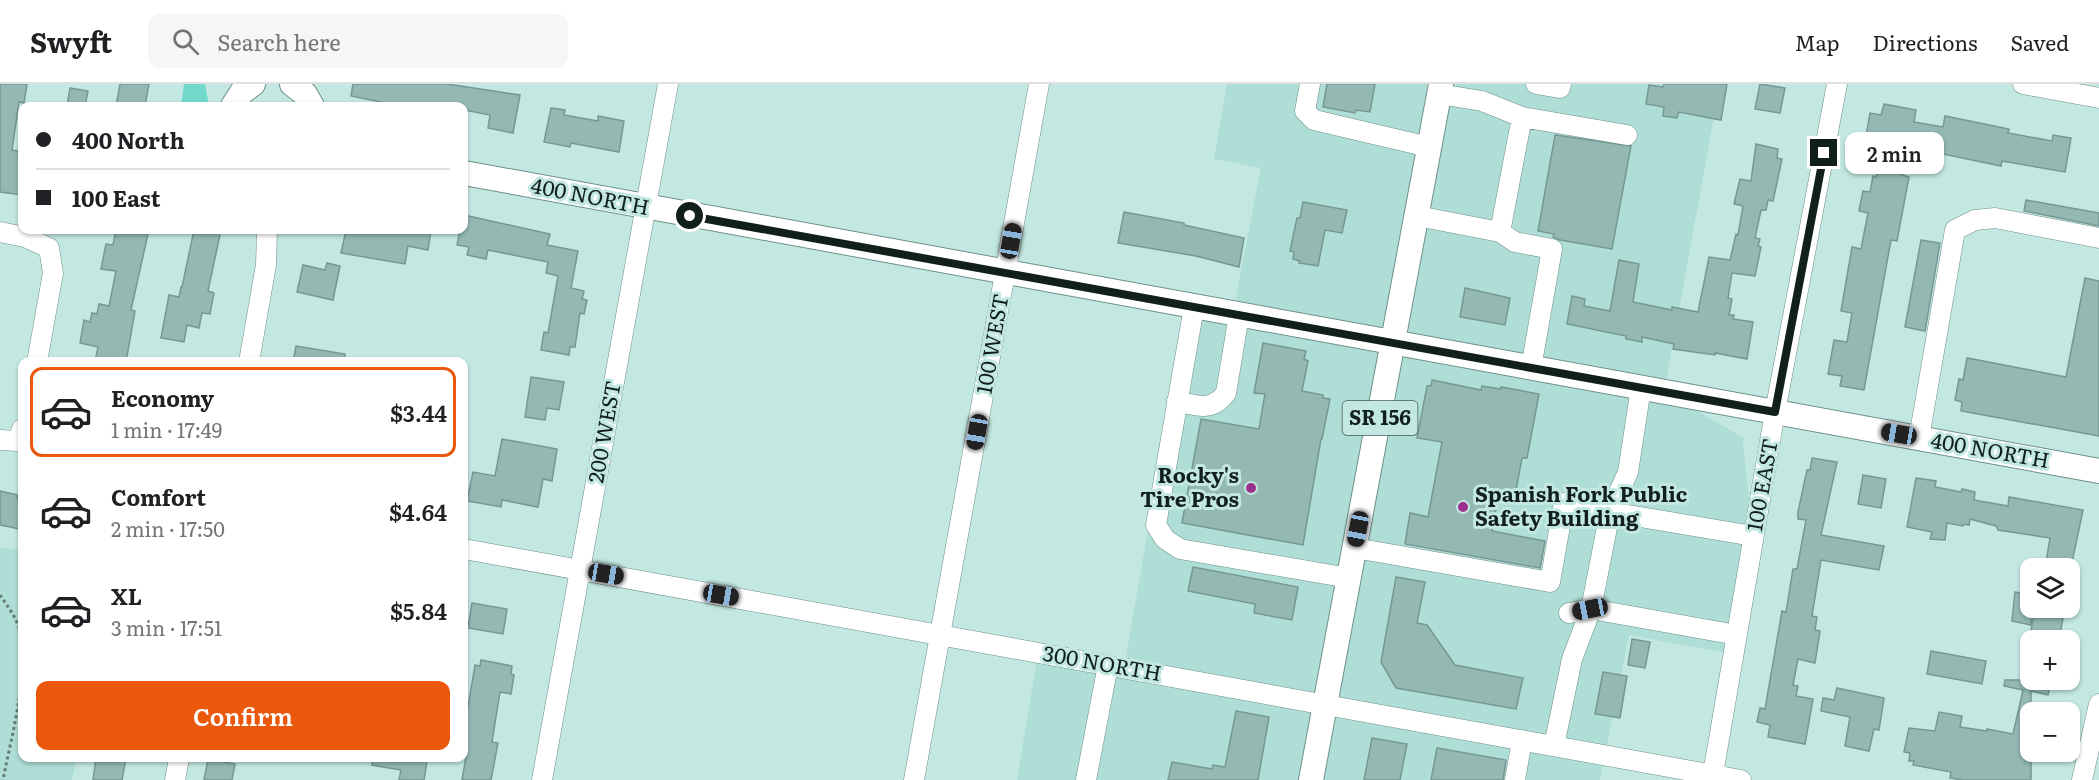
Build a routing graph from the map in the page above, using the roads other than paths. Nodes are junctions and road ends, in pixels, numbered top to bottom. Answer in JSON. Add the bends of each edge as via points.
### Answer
{"nodes":[{"id":1,"x":224,"y":84,"type":"edge"},
{"id":2,"x":253,"y":84,"type":"edge"},
{"id":3,"x":292,"y":84,"type":"edge"},
{"id":4,"x":668,"y":84,"type":"edge"},
{"id":5,"x":1039,"y":84,"type":"edge"},
{"id":6,"x":1310,"y":84,"type":"edge"},
{"id":7,"x":1536,"y":84,"type":"edge"},
{"id":8,"x":1561,"y":84,"type":"edge"},
{"id":9,"x":1837,"y":84,"type":"edge"},
{"id":10,"x":2023,"y":84,"type":"edge"},
{"id":11,"x":1440,"y":89,"type":"edge"},
{"id":12,"x":310,"y":98,"type":"edge"},
{"id":13,"x":2099,"y":98,"type":"edge"},
{"id":14,"x":231,"y":102,"type":"edge"},
{"id":15,"x":235,"y":102,"type":"edge"},
{"id":16,"x":1522,"y":117,"type":"junction"},
{"id":17,"x":1627,"y":135,"type":"dead end"},
{"id":18,"x":1430,"y":147,"type":"junction"},
{"id":19,"x":468,"y":174,"type":"edge"},
{"id":20,"x":645,"y":208,"type":"junction"},
{"id":21,"x":1417,"y":216,"type":"junction"},
{"id":22,"x":0,"y":232,"type":"edge"},
{"id":23,"x":1500,"y":232,"type":"junction"},
{"id":24,"x":267,"y":234,"type":"edge"},
{"id":25,"x":2099,"y":238,"type":"edge"},
{"id":26,"x":1006,"y":273,"type":"junction"},
{"id":27,"x":1194,"y":307,"type":"junction"},
{"id":28,"x":1239,"y":315,"type":"junction"},
{"id":29,"x":1394,"y":343,"type":"junction"},
{"id":30,"x":38,"y":357,"type":"edge"},
{"id":31,"x":250,"y":357,"type":"edge"},
{"id":32,"x":1530,"y":368,"type":"junction"},
{"id":33,"x":1641,"y":388,"type":"junction"},
{"id":34,"x":1177,"y":401,"type":"junction"},
{"id":35,"x":1775,"y":412,"type":"junction"},
{"id":36,"x":1919,"y":438,"type":"junction"},
{"id":37,"x":2099,"y":471,"type":"edge"},
{"id":38,"x":1610,"y":512,"type":"junction"},
{"id":39,"x":1754,"y":536,"type":"junction"},
{"id":40,"x":1354,"y":548,"type":"junction"},
{"id":41,"x":468,"y":550,"type":"edge"},
{"id":42,"x":580,"y":570,"type":"junction"},
{"id":43,"x":1349,"y":578,"type":"junction"},
{"id":44,"x":1590,"y":609,"type":"junction"},
{"id":45,"x":1569,"y":613,"type":"dead end"},
{"id":46,"x":1737,"y":634,"type":"junction"},
{"id":47,"x":941,"y":635,"type":"junction"},
{"id":48,"x":1108,"y":665,"type":"junction"},
{"id":49,"x":2099,"y":704,"type":"edge"},
{"id":50,"x":1324,"y":705,"type":"junction"},
{"id":51,"x":1522,"y":740,"type":"junction"},
{"id":52,"x":1554,"y":746,"type":"junction"},
{"id":53,"x":178,"y":762,"type":"edge"},
{"id":54,"x":1713,"y":777,"type":"edge"},
{"id":55,"x":175,"y":780,"type":"edge"},
{"id":56,"x":542,"y":780,"type":"edge"},
{"id":57,"x":914,"y":780,"type":"edge"},
{"id":58,"x":1086,"y":780,"type":"edge"},
{"id":59,"x":1311,"y":780,"type":"edge"},
{"id":60,"x":1515,"y":780,"type":"edge"},
{"id":61,"x":1741,"y":780,"type":"edge"},
{"id":62,"x":2082,"y":780,"type":"edge"}],
"edges":[{"from":1,"to":14,"type":"main road"},
{"from":2,"to":15,"type":"main road"},
{"from":3,"to":12,"type":"main road"},
{"from":4,"to":20,"type":"street","name":"200 WEST"},
{"from":5,"to":26,"type":"street","name":"100 WEST"},
{"from":6,"to":18,"type":"street","via":[[1305,111],[1314,120]]},
{"from":7,"to":8,"type":"street","via":[[1560,88]]},
{"from":9,"to":35,"type":"street","name":"100 EAST"},
{"from":10,"to":13,"type":"street"},
{"from":11,"to":16,"type":"street"},
{"from":11,"to":18,"type":"main road","number":"SR 156"},
{"from":16,"to":17,"type":"street"},
{"from":16,"to":23,"type":"street"},
{"from":18,"to":21,"type":"main road","number":"SR 156"},
{"from":19,"to":20,"type":"main road","name":"400 NORTH"},
{"from":20,"to":26,"type":"main road","name":"400 NORTH"},
{"from":20,"to":42,"type":"street","name":"200 WEST"},
{"from":21,"to":23,"type":"street"},
{"from":21,"to":29,"type":"main road","number":"SR 156"},
{"from":22,"to":30,"type":"street","via":[[25,237],[49,248],[53,273]]},
{"from":23,"to":32,"type":"street","via":[[1515,242],[1552,249]]},
{"from":24,"to":31,"type":"street","via":[[266,265]]},
{"from":25,"to":36,"type":"street","via":[[1995,218],[1975,220],[1955,230]]},
{"from":26,"to":27,"type":"main road","name":"400 NORTH"},
{"from":26,"to":47,"type":"street","name":"100 WEST"},
{"from":27,"to":28,"type":"main road","name":"400 NORTH"},
{"from":27,"to":34,"type":"street"},
{"from":28,"to":29,"type":"main road","name":"400 NORTH"},
{"from":28,"to":34,"type":"street","via":[[1226,393],[1219,402],[1204,407]]},
{"from":29,"to":32,"type":"main road","name":"400 NORTH"},
{"from":29,"to":40,"type":"main road","number":"SR 156"},
{"from":32,"to":33,"type":"main road","name":"400 NORTH"},
{"from":33,"to":35,"type":"main road","name":"400 NORTH"},
{"from":33,"to":38,"type":"street","via":[[1628,472]]},
{"from":34,"to":43,"type":"street","via":[[1156,525],[1165,540],[1180,549]]},
{"from":35,"to":36,"type":"main road","name":"400 NORTH"},
{"from":35,"to":39,"type":"street","name":"100 EAST"},
{"from":36,"to":37,"type":"main road","name":"400 NORTH"},
{"from":38,"to":39,"type":"street"},
{"from":38,"to":40,"type":"street","via":[[1564,503],[1550,582]]},
{"from":38,"to":44,"type":"street"},
{"from":39,"to":46,"type":"street","name":"100 EAST"},
{"from":40,"to":43,"type":"main road","number":"SR 156"},
{"from":41,"to":42,"type":"street","name":"300 NORTH"},
{"from":42,"to":47,"type":"street","name":"300 NORTH"},
{"from":42,"to":56,"type":"street","name":"200 WEST"},
{"from":43,"to":50,"type":"main road","number":"SR 156"},
{"from":44,"to":45,"type":"street"},
{"from":44,"to":46,"type":"street"},
{"from":44,"to":52,"type":"street","via":[[1572,659]]},
{"from":46,"to":54,"type":"street","name":"100 EAST"},
{"from":47,"to":48,"type":"street","name":"300 NORTH"},
{"from":47,"to":57,"type":"street","name":"100 WEST"},
{"from":48,"to":50,"type":"street","name":"300 NORTH"},
{"from":48,"to":58,"type":"street"},
{"from":49,"to":62,"type":"street"},
{"from":50,"to":51,"type":"street","name":"300 NORTH"},
{"from":50,"to":59,"type":"main road","number":"SR 156"},
{"from":51,"to":52,"type":"street","name":"300 NORTH"},
{"from":51,"to":60,"type":"street"},
{"from":52,"to":54,"type":"street","name":"300 NORTH"},
{"from":53,"to":55,"type":"street"},
{"from":54,"to":61,"type":"street","name":"300 NORTH"}]}
